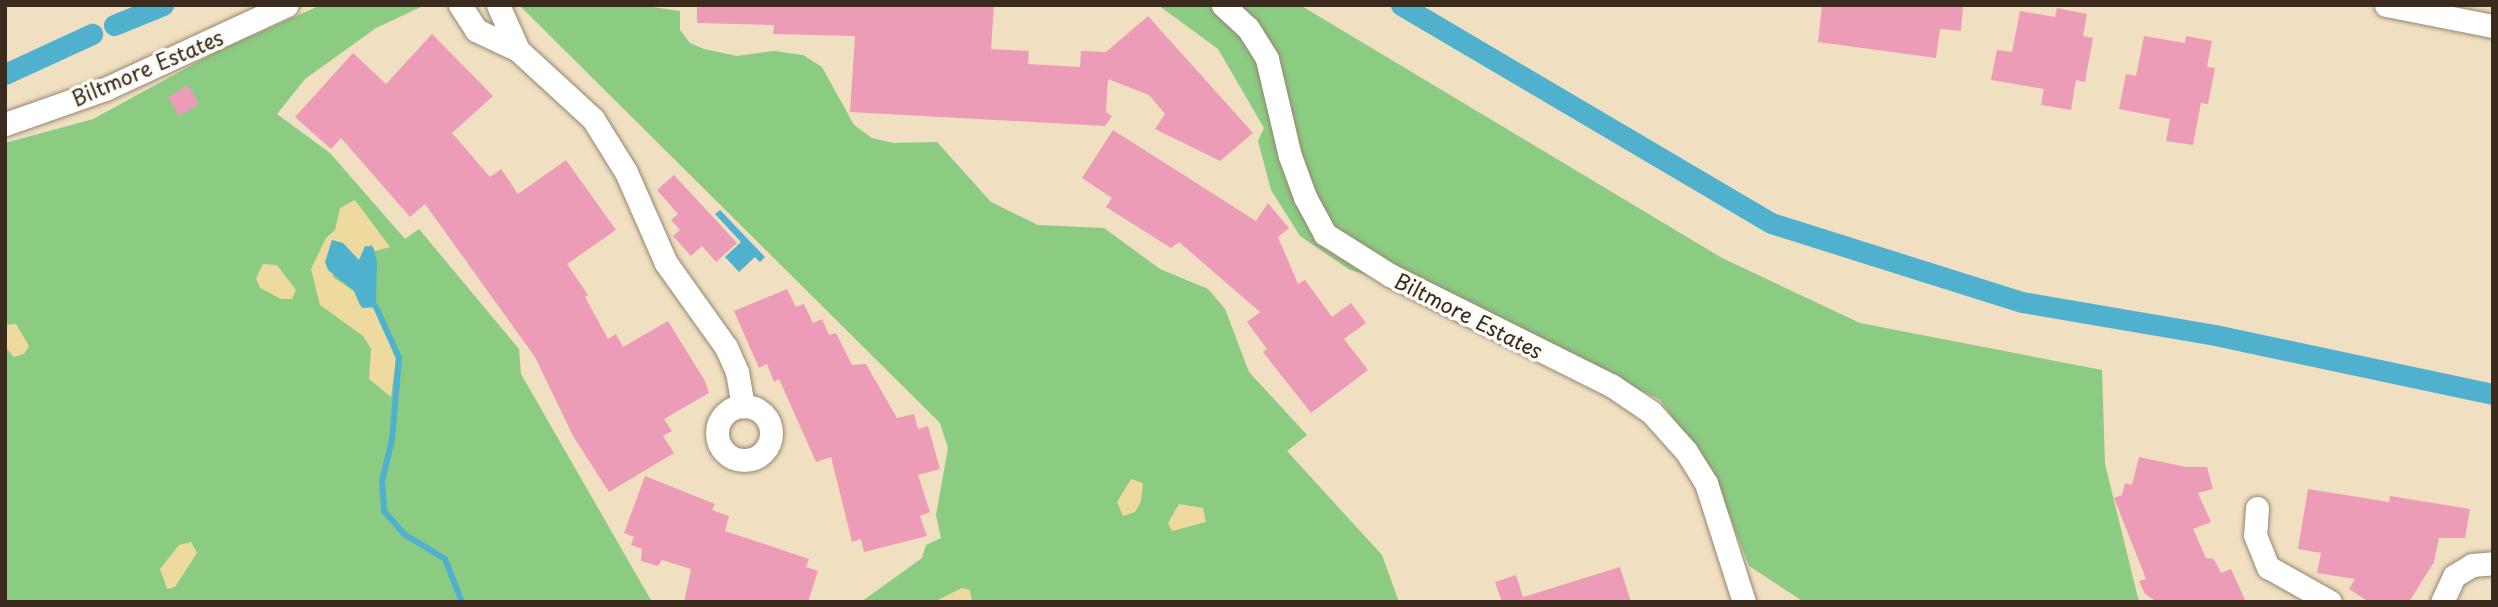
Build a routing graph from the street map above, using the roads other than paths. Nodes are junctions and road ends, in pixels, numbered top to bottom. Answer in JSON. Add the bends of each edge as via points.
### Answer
{"nodes":[{"id":1,"x":287,"y":5,"type":"edge"},
{"id":2,"x":460,"y":5,"type":"edge"},
{"id":3,"x":498,"y":5,"type":"edge"},
{"id":4,"x":1223,"y":5,"type":"edge"},
{"id":5,"x":2386,"y":5,"type":"edge"},
{"id":6,"x":2493,"y":26,"type":"edge"},
{"id":7,"x":518,"y":50,"type":"junction"},
{"id":8,"x":5,"y":124,"type":"edge"},
{"id":9,"x":743,"y":405,"type":"dead end"},
{"id":10,"x":2257,"y":508,"type":"dead end"},
{"id":11,"x":2493,"y":564,"type":"edge"},
{"id":12,"x":1744,"y":602,"type":"edge"},
{"id":13,"x":2330,"y":602,"type":"edge"},
{"id":14,"x":2442,"y":602,"type":"edge"}],
"edges":[{"from":1,"to":8,"type":"street","name":"Biltmore Estates","via":[[105,89]]},
{"from":2,"to":7,"type":"street","via":[[476,30]]},
{"from":3,"to":7,"type":"street"},
{"from":4,"to":12,"type":"street","name":"Biltmore Estates","via":[[1248,28],[1266,59],[1290,156],[1304,197],[1325,234],[1390,275],[1611,386],[1651,412],[1706,483]]},
{"from":5,"to":6,"type":"street"},
{"from":7,"to":9,"type":"street","via":[[593,119],[612,147],[666,263],[726,347],[737,372]]},
{"from":10,"to":13,"type":"street","via":[[2255,535],[2268,567]]},
{"from":11,"to":14,"type":"street","via":[[2472,565],[2454,576]]}]}
